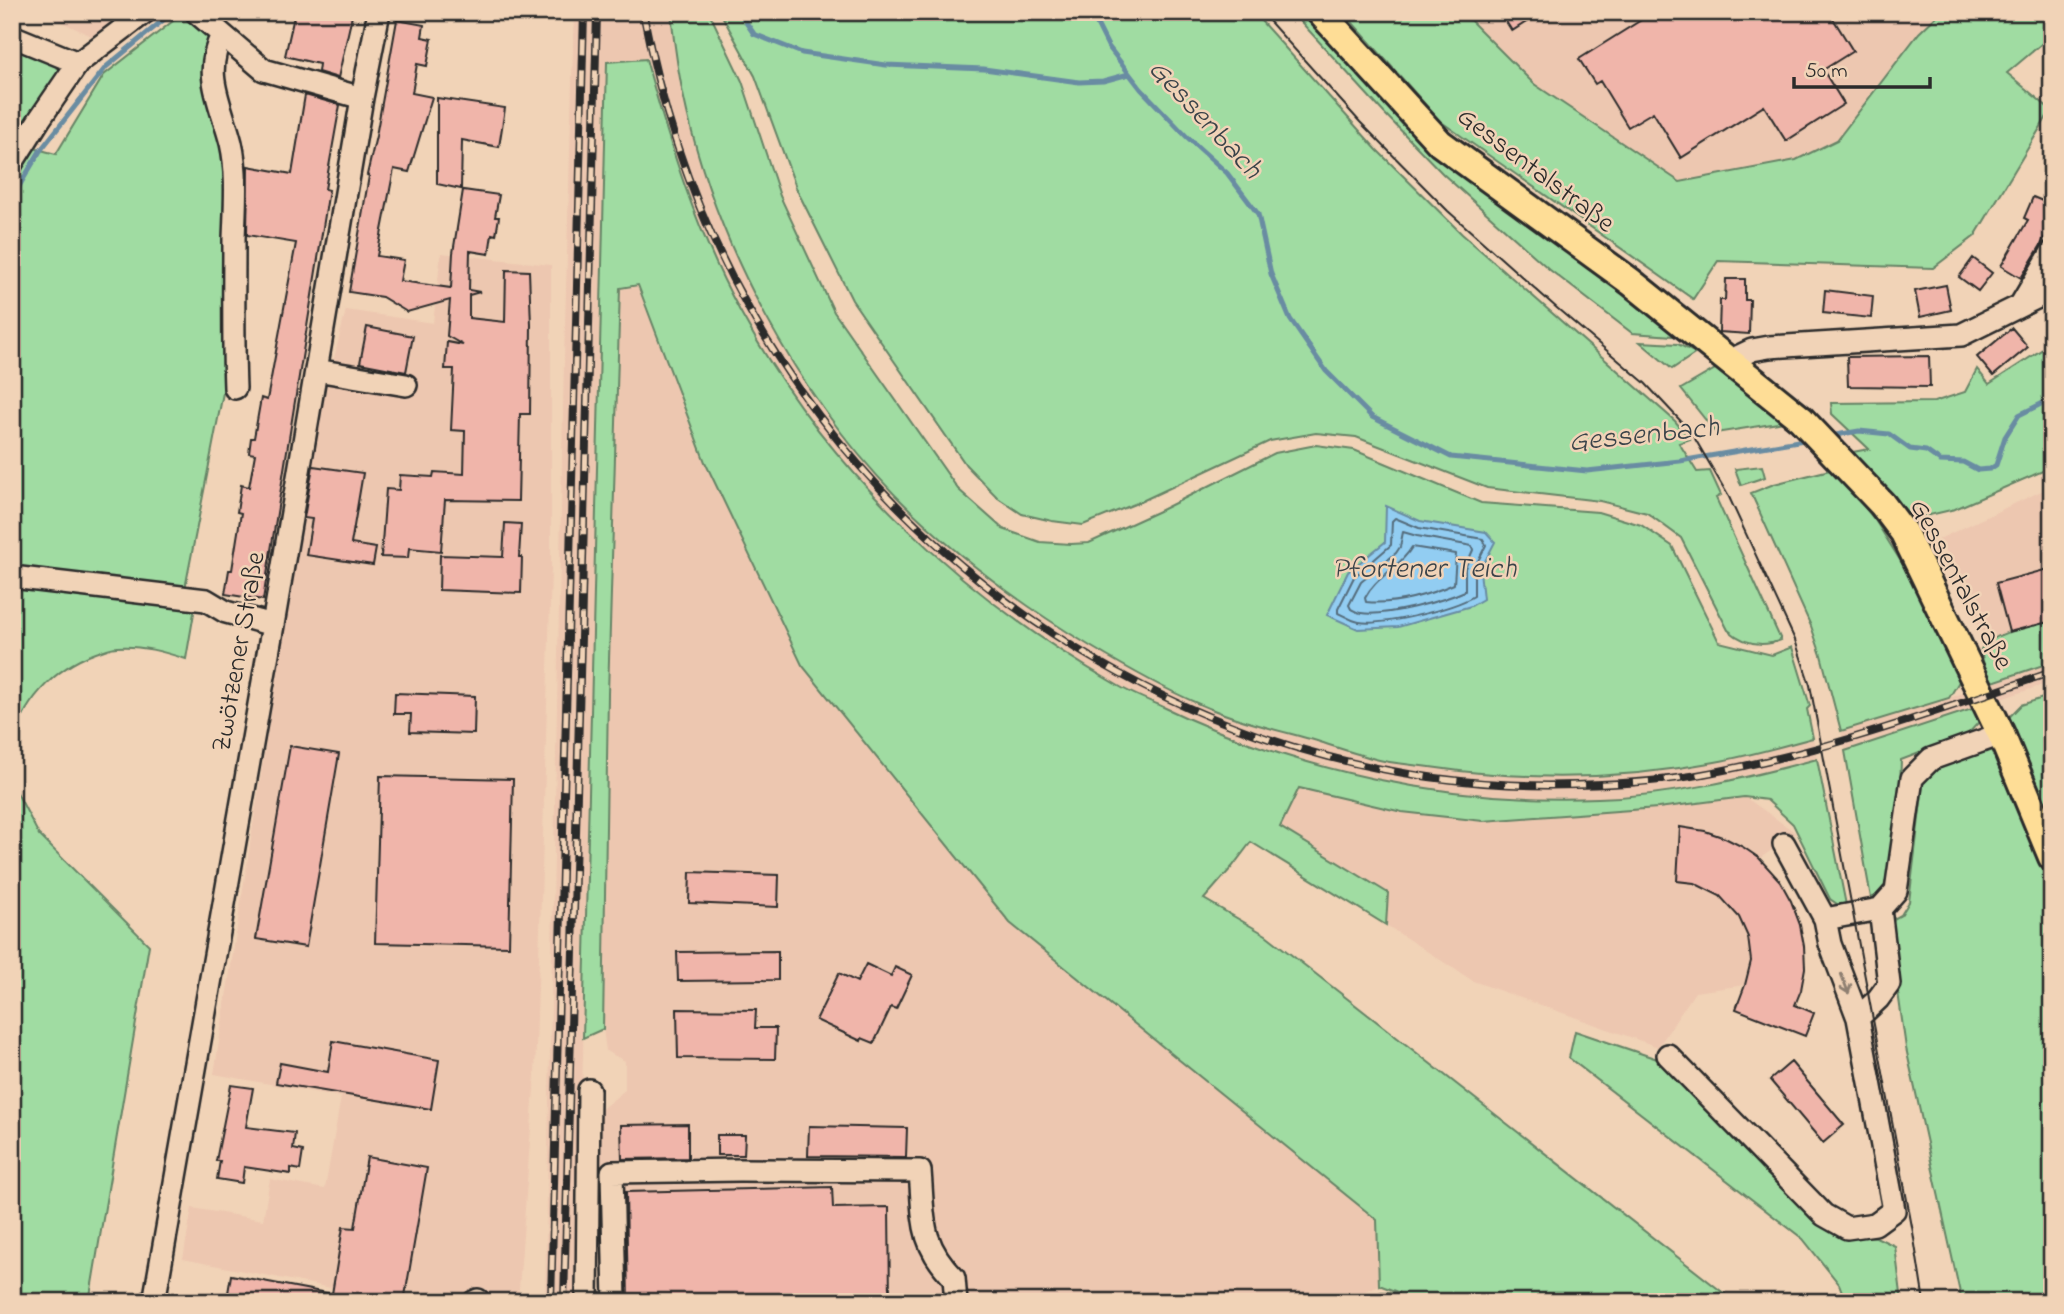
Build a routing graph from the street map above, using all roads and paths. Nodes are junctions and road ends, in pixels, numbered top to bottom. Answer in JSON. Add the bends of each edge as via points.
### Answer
{"nodes":[{"id":1,"x":145,"y":12,"type":"edge"},
{"id":2,"x":196,"y":12,"type":"edge"},
{"id":3,"x":379,"y":12,"type":"edge"},
{"id":4,"x":1320,"y":12,"type":"edge"},
{"id":5,"x":222,"y":35,"type":"junction"},
{"id":6,"x":12,"y":36,"type":"edge"},
{"id":7,"x":78,"y":64,"type":"junction"},
{"id":8,"x":362,"y":99,"type":"junction"},
{"id":9,"x":12,"y":163,"type":"edge"},
{"id":10,"x":2052,"y":253,"type":"edge"},
{"id":11,"x":2052,"y":290,"type":"edge"},
{"id":12,"x":2020,"y":306,"type":"junction"},
{"id":13,"x":1729,"y":361,"type":"junction"},
{"id":14,"x":316,"y":370,"type":"junction"},
{"id":15,"x":406,"y":385,"type":"dead end"},
{"id":16,"x":235,"y":388,"type":"dead end"},
{"id":17,"x":12,"y":577,"type":"edge"},
{"id":18,"x":273,"y":625,"type":"junction"},
{"id":19,"x":2001,"y":734,"type":"junction"},
{"id":20,"x":1784,"y":844,"type":"dead end"},
{"id":21,"x":2052,"y":857,"type":"edge"},
{"id":22,"x":1880,"y":909,"type":"junction"},
{"id":23,"x":1825,"y":919,"type":"junction"},
{"id":24,"x":1858,"y":1018,"type":"junction"},
{"id":25,"x":1668,"y":1055,"type":"dead end"},
{"id":26,"x":589,"y":1090,"type":"dead end"},
{"id":27,"x":154,"y":1302,"type":"edge"},
{"id":28,"x":587,"y":1302,"type":"edge"},
{"id":29,"x":615,"y":1302,"type":"edge"},
{"id":30,"x":956,"y":1302,"type":"edge"}],
"edges":[{"from":1,"to":7,"type":"street"},
{"from":2,"to":5,"type":"street"},
{"from":3,"to":8,"type":"street","name":"Zwötzener Straße"},
{"from":4,"to":13,"type":"main road","name":"Gessentalstraße","via":[[1440,143],[1631,282]]},
{"from":5,"to":8,"type":"street","via":[[264,71]]},
{"from":5,"to":16,"type":"street","via":[[215,49],[213,86],[231,145],[235,190]]},
{"from":6,"to":7,"type":"street"},
{"from":7,"to":9,"type":"street"},
{"from":8,"to":14,"type":"street","name":"Zwötzener Straße"},
{"from":10,"to":12,"type":"street"},
{"from":11,"to":12,"type":"street"},
{"from":12,"to":13,"type":"street","via":[[1961,335],[1769,347]]},
{"from":13,"to":19,"type":"main road","name":"Gessentalstraße","via":[[1801,419],[1904,533]]},
{"from":14,"to":15,"type":"street"},
{"from":14,"to":18,"type":"street","name":"Zwötzener Straße"},
{"from":17,"to":18,"type":"street","via":[[205,600],[226,612]]},
{"from":18,"to":27,"type":"street","name":"Zwötzener Straße"},
{"from":19,"to":21,"type":"main road","name":"Gessentalstraße"},
{"from":19,"to":22,"type":"street","via":[[1931,759],[1912,778],[1896,891]]},
{"from":20,"to":23,"type":"street"},
{"from":22,"to":23,"type":"street"},
{"from":22,"to":24,"type":"street","via":[[1888,984]]},
{"from":23,"to":24,"type":"street","one_way":true},
{"from":24,"to":25,"type":"street","via":[[1894,1210],[1875,1224],[1847,1228],[1824,1215]]},
{"from":26,"to":28,"type":"street"},
{"from":29,"to":30,"type":"street","via":[[611,1172],[740,1170],[920,1171],[924,1227],[939,1263],[954,1278]]}]}
